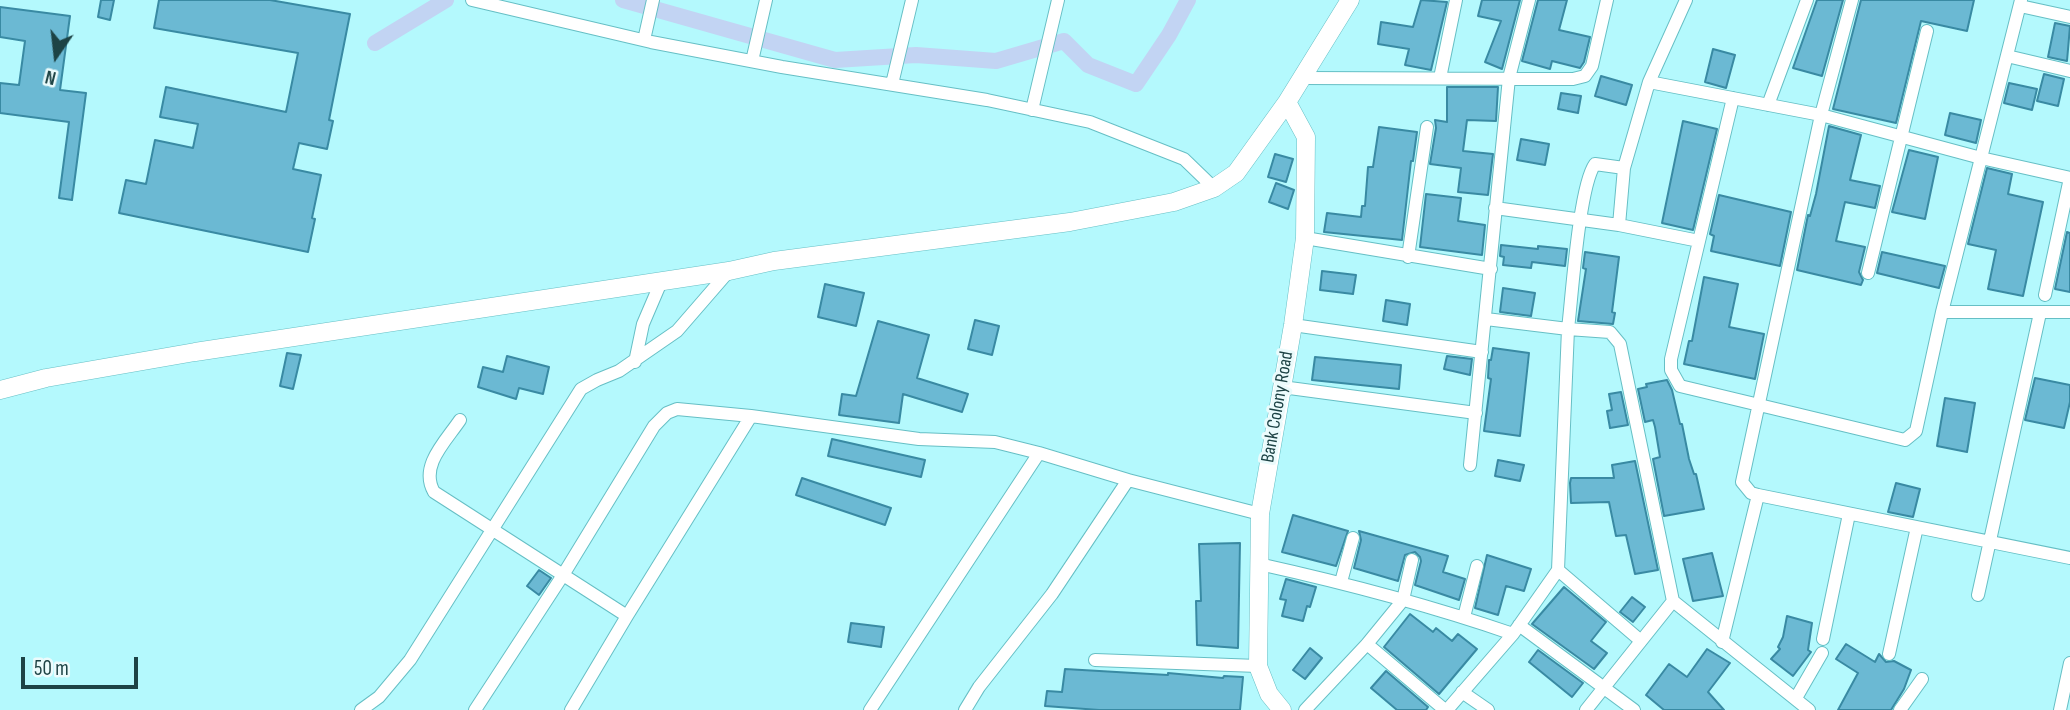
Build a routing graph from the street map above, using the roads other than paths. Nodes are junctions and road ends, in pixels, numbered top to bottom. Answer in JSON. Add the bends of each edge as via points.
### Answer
{"nodes":[{"id":1,"x":472,"y":0,"type":"edge"},
{"id":2,"x":653,"y":0,"type":"edge"},
{"id":3,"x":766,"y":0,"type":"edge"},
{"id":4,"x":912,"y":0,"type":"edge"},
{"id":5,"x":1058,"y":0,"type":"edge"},
{"id":6,"x":1350,"y":0,"type":"edge"},
{"id":7,"x":1455,"y":0,"type":"edge"},
{"id":8,"x":1529,"y":0,"type":"edge"},
{"id":9,"x":1607,"y":0,"type":"edge"},
{"id":10,"x":1686,"y":0,"type":"edge"},
{"id":11,"x":1807,"y":0,"type":"edge"},
{"id":12,"x":1852,"y":0,"type":"edge"},
{"id":13,"x":496,"y":3,"type":"edge"},
{"id":14,"x":2021,"y":3,"type":"edge"},
{"id":15,"x":2070,"y":17,"type":"edge"},
{"id":16,"x":1927,"y":31,"type":"dead end"},
{"id":17,"x":643,"y":40,"type":"junction"},
{"id":18,"x":2007,"y":56,"type":"junction"},
{"id":19,"x":752,"y":61,"type":"junction"},
{"id":20,"x":2070,"y":71,"type":"edge"},
{"id":21,"x":1303,"y":78,"type":"junction"},
{"id":22,"x":1440,"y":78,"type":"junction"},
{"id":23,"x":1509,"y":78,"type":"junction"},
{"id":24,"x":1648,"y":82,"type":"junction"},
{"id":25,"x":892,"y":84,"type":"junction"},
{"id":26,"x":1733,"y":97,"type":"junction"},
{"id":27,"x":1287,"y":102,"type":"junction"},
{"id":28,"x":1768,"y":104,"type":"junction"},
{"id":29,"x":1032,"y":110,"type":"junction"},
{"id":30,"x":1821,"y":115,"type":"junction"},
{"id":31,"x":1427,"y":127,"type":"dead end"},
{"id":32,"x":1902,"y":137,"type":"junction"},
{"id":33,"x":1981,"y":158,"type":"junction"},
{"id":34,"x":1623,"y":168,"type":"junction"},
{"id":35,"x":2070,"y":178,"type":"edge"},
{"id":36,"x":1214,"y":188,"type":"junction"},
{"id":37,"x":1495,"y":208,"type":"junction"},
{"id":38,"x":1581,"y":219,"type":"junction"},
{"id":39,"x":1619,"y":225,"type":"junction"},
{"id":40,"x":1305,"y":238,"type":"junction"},
{"id":41,"x":1699,"y":241,"type":"junction"},
{"id":42,"x":1408,"y":257,"type":"junction"},
{"id":43,"x":1491,"y":269,"type":"junction"},
{"id":44,"x":729,"y":271,"type":"junction"},
{"id":45,"x":1868,"y":274,"type":"dead end"},
{"id":46,"x":661,"y":282,"type":"junction"},
{"id":47,"x":2045,"y":295,"type":"dead end"},
{"id":48,"x":1942,"y":312,"type":"junction"},
{"id":49,"x":2070,"y":312,"type":"edge"},
{"id":50,"x":2040,"y":313,"type":"junction"},
{"id":51,"x":1486,"y":319,"type":"junction"},
{"id":52,"x":1293,"y":325,"type":"junction"},
{"id":53,"x":1568,"y":329,"type":"junction"},
{"id":54,"x":1482,"y":352,"type":"junction"},
{"id":55,"x":635,"y":362,"type":"junction"},
{"id":56,"x":1282,"y":387,"type":"junction"},
{"id":57,"x":0,"y":390,"type":"edge"},
{"id":58,"x":1761,"y":405,"type":"junction"},
{"id":59,"x":1476,"y":413,"type":"junction"},
{"id":60,"x":751,"y":416,"type":"junction"},
{"id":61,"x":460,"y":420,"type":"dead end"},
{"id":62,"x":1040,"y":453,"type":"junction"},
{"id":63,"x":1470,"y":465,"type":"dead end"},
{"id":64,"x":1128,"y":480,"type":"junction"},
{"id":65,"x":1758,"y":495,"type":"junction"},
{"id":66,"x":1260,"y":514,"type":"junction"},
{"id":67,"x":1849,"y":514,"type":"junction"},
{"id":68,"x":1917,"y":527,"type":"junction"},
{"id":69,"x":494,"y":530,"type":"junction"},
{"id":70,"x":1353,"y":538,"type":"dead end"},
{"id":71,"x":1990,"y":541,"type":"junction"},
{"id":72,"x":2070,"y":558,"type":"edge"},
{"id":73,"x":1412,"y":560,"type":"dead end"},
{"id":74,"x":1259,"y":564,"type":"junction"},
{"id":75,"x":1477,"y":566,"type":"dead end"},
{"id":76,"x":1558,"y":570,"type":"junction"},
{"id":77,"x":563,"y":575,"type":"junction"},
{"id":78,"x":1341,"y":582,"type":"junction"},
{"id":79,"x":1979,"y":595,"type":"dead end"},
{"id":80,"x":1403,"y":600,"type":"junction"},
{"id":81,"x":1673,"y":601,"type":"junction"},
{"id":82,"x":626,"y":616,"type":"junction"},
{"id":83,"x":1464,"y":617,"type":"junction"},
{"id":84,"x":1516,"y":629,"type":"junction"},
{"id":85,"x":1823,"y":639,"type":"dead end"},
{"id":86,"x":1641,"y":641,"type":"junction"},
{"id":87,"x":1722,"y":642,"type":"junction"},
{"id":88,"x":1367,"y":645,"type":"junction"},
{"id":89,"x":1822,"y":653,"type":"dead end"},
{"id":90,"x":1889,"y":654,"type":"dead end"},
{"id":91,"x":1095,"y":660,"type":"dead end"},
{"id":92,"x":2070,"y":663,"type":"edge"},
{"id":93,"x":1258,"y":666,"type":"junction"},
{"id":94,"x":1922,"y":679,"type":"dead end"},
{"id":95,"x":1604,"y":687,"type":"junction"},
{"id":96,"x":1462,"y":692,"type":"junction"},
{"id":97,"x":1796,"y":698,"type":"junction"},
{"id":98,"x":361,"y":710,"type":"edge"},
{"id":99,"x":475,"y":710,"type":"edge"},
{"id":100,"x":571,"y":710,"type":"edge"},
{"id":101,"x":870,"y":710,"type":"edge"},
{"id":102,"x":965,"y":710,"type":"edge"},
{"id":103,"x":1282,"y":710,"type":"edge"},
{"id":104,"x":1305,"y":710,"type":"edge"},
{"id":105,"x":1446,"y":710,"type":"edge"},
{"id":106,"x":1488,"y":710,"type":"edge"},
{"id":107,"x":1586,"y":710,"type":"edge"},
{"id":108,"x":1634,"y":710,"type":"edge"},
{"id":109,"x":1809,"y":710,"type":"edge"},
{"id":110,"x":1900,"y":710,"type":"edge"},
{"id":111,"x":2060,"y":710,"type":"edge"}],
"edges":[{"from":1,"to":13,"type":"street"},
{"from":2,"to":17,"type":"street"},
{"from":3,"to":19,"type":"street"},
{"from":4,"to":25,"type":"street"},
{"from":5,"to":29,"type":"street"},
{"from":6,"to":21,"type":"street"},
{"from":7,"to":22,"type":"street"},
{"from":8,"to":23,"type":"street"},
{"from":9,"to":23,"type":"street","via":[[1592,65],[1585,76]]},
{"from":10,"to":24,"type":"street"},
{"from":11,"to":28,"type":"street"},
{"from":12,"to":30,"type":"street"},
{"from":13,"to":17,"type":"street"},
{"from":14,"to":15,"type":"street"},
{"from":14,"to":18,"type":"street"},
{"from":16,"to":32,"type":"street"},
{"from":17,"to":19,"type":"street"},
{"from":18,"to":20,"type":"street"},
{"from":18,"to":33,"type":"street"},
{"from":19,"to":25,"type":"street"},
{"from":21,"to":22,"type":"street"},
{"from":21,"to":27,"type":"street"},
{"from":22,"to":23,"type":"street"},
{"from":23,"to":37,"type":"street"},
{"from":24,"to":26,"type":"street"},
{"from":24,"to":34,"type":"street"},
{"from":25,"to":29,"type":"street"},
{"from":26,"to":28,"type":"street"},
{"from":26,"to":41,"type":"street"},
{"from":27,"to":36,"type":"street","via":[[1236,173]]},
{"from":27,"to":40,"type":"street","name":"Bank Colony Road","via":[[1306,136]]},
{"from":28,"to":30,"type":"street"},
{"from":29,"to":36,"type":"street","via":[[1090,122],[1184,159]]},
{"from":30,"to":32,"type":"street"},
{"from":30,"to":58,"type":"street"},
{"from":31,"to":42,"type":"street"},
{"from":32,"to":33,"type":"street"},
{"from":32,"to":45,"type":"street"},
{"from":33,"to":35,"type":"street"},
{"from":33,"to":48,"type":"street"},
{"from":34,"to":38,"type":"street","via":[[1595,164],[1590,170]]},
{"from":34,"to":39,"type":"street"},
{"from":35,"to":47,"type":"street"},
{"from":36,"to":44,"type":"street","via":[[1174,202],[1107,215]]},
{"from":37,"to":38,"type":"street"},
{"from":37,"to":43,"type":"street"},
{"from":38,"to":39,"type":"street"},
{"from":38,"to":53,"type":"street"},
{"from":39,"to":41,"type":"street"},
{"from":40,"to":42,"type":"street"},
{"from":40,"to":52,"type":"street","name":"Bank Colony Road"},
{"from":41,"to":58,"type":"street","via":[[1671,370],[1680,386]]},
{"from":42,"to":43,"type":"street"},
{"from":43,"to":51,"type":"street"},
{"from":44,"to":46,"type":"street"},
{"from":44,"to":55,"type":"street","via":[[677,331]]},
{"from":46,"to":55,"type":"street","via":[[643,324]]},
{"from":46,"to":57,"type":"street","via":[[195,352]]},
{"from":48,"to":50,"type":"street"},
{"from":48,"to":58,"type":"street","via":[[1916,431],[1905,440]]},
{"from":49,"to":50,"type":"street"},
{"from":50,"to":71,"type":"street"},
{"from":51,"to":53,"type":"street"},
{"from":51,"to":54,"type":"street"},
{"from":52,"to":54,"type":"street"},
{"from":52,"to":56,"type":"street","name":"Bank Colony Road"},
{"from":53,"to":76,"type":"street"},
{"from":53,"to":81,"type":"street","via":[[1610,332],[1620,344]]},
{"from":54,"to":59,"type":"street"},
{"from":55,"to":69,"type":"street","via":[[581,389]]},
{"from":56,"to":59,"type":"street"},
{"from":56,"to":66,"type":"street","name":"Bank Colony Road"},
{"from":58,"to":65,"type":"street","via":[[1742,482]]},
{"from":59,"to":63,"type":"street"},
{"from":60,"to":62,"type":"street","via":[[919,439],[995,442]]},
{"from":60,"to":77,"type":"street","via":[[677,409],[659,420]]},
{"from":60,"to":82,"type":"street"},
{"from":61,"to":69,"type":"street","via":[[430,466],[430,484],[434,492]]},
{"from":62,"to":64,"type":"street"},
{"from":62,"to":101,"type":"street"},
{"from":64,"to":66,"type":"street"},
{"from":64,"to":102,"type":"street","via":[[1052,594]]},
{"from":65,"to":67,"type":"street"},
{"from":65,"to":87,"type":"street"},
{"from":66,"to":74,"type":"street","name":"Bank Colony Road"},
{"from":67,"to":68,"type":"street"},
{"from":67,"to":85,"type":"street"},
{"from":68,"to":71,"type":"street"},
{"from":68,"to":90,"type":"street"},
{"from":69,"to":77,"type":"street"},
{"from":69,"to":98,"type":"street","via":[[410,660],[379,697]]},
{"from":70,"to":78,"type":"street"},
{"from":71,"to":72,"type":"street"},
{"from":71,"to":79,"type":"street"},
{"from":73,"to":80,"type":"street"},
{"from":74,"to":78,"type":"street"},
{"from":74,"to":93,"type":"street","name":"Bank Colony Road"},
{"from":75,"to":83,"type":"street"},
{"from":76,"to":84,"type":"street"},
{"from":76,"to":86,"type":"street"},
{"from":77,"to":82,"type":"street"},
{"from":77,"to":99,"type":"street"},
{"from":78,"to":80,"type":"street"},
{"from":80,"to":83,"type":"street"},
{"from":80,"to":88,"type":"street"},
{"from":81,"to":86,"type":"street"},
{"from":81,"to":87,"type":"street"},
{"from":82,"to":100,"type":"street"},
{"from":83,"to":84,"type":"street"},
{"from":84,"to":95,"type":"street"},
{"from":84,"to":96,"type":"street"},
{"from":86,"to":95,"type":"street"},
{"from":87,"to":97,"type":"street"},
{"from":88,"to":104,"type":"street"},
{"from":88,"to":105,"type":"street"},
{"from":89,"to":97,"type":"street"},
{"from":91,"to":93,"type":"street"},
{"from":92,"to":111,"type":"street"},
{"from":93,"to":103,"type":"street","name":"Bank Colony Road","via":[[1269,694]]},
{"from":94,"to":110,"type":"street"},
{"from":95,"to":107,"type":"street"},
{"from":95,"to":108,"type":"street"},
{"from":96,"to":105,"type":"street"},
{"from":96,"to":106,"type":"street"},
{"from":97,"to":109,"type":"street"}]}
